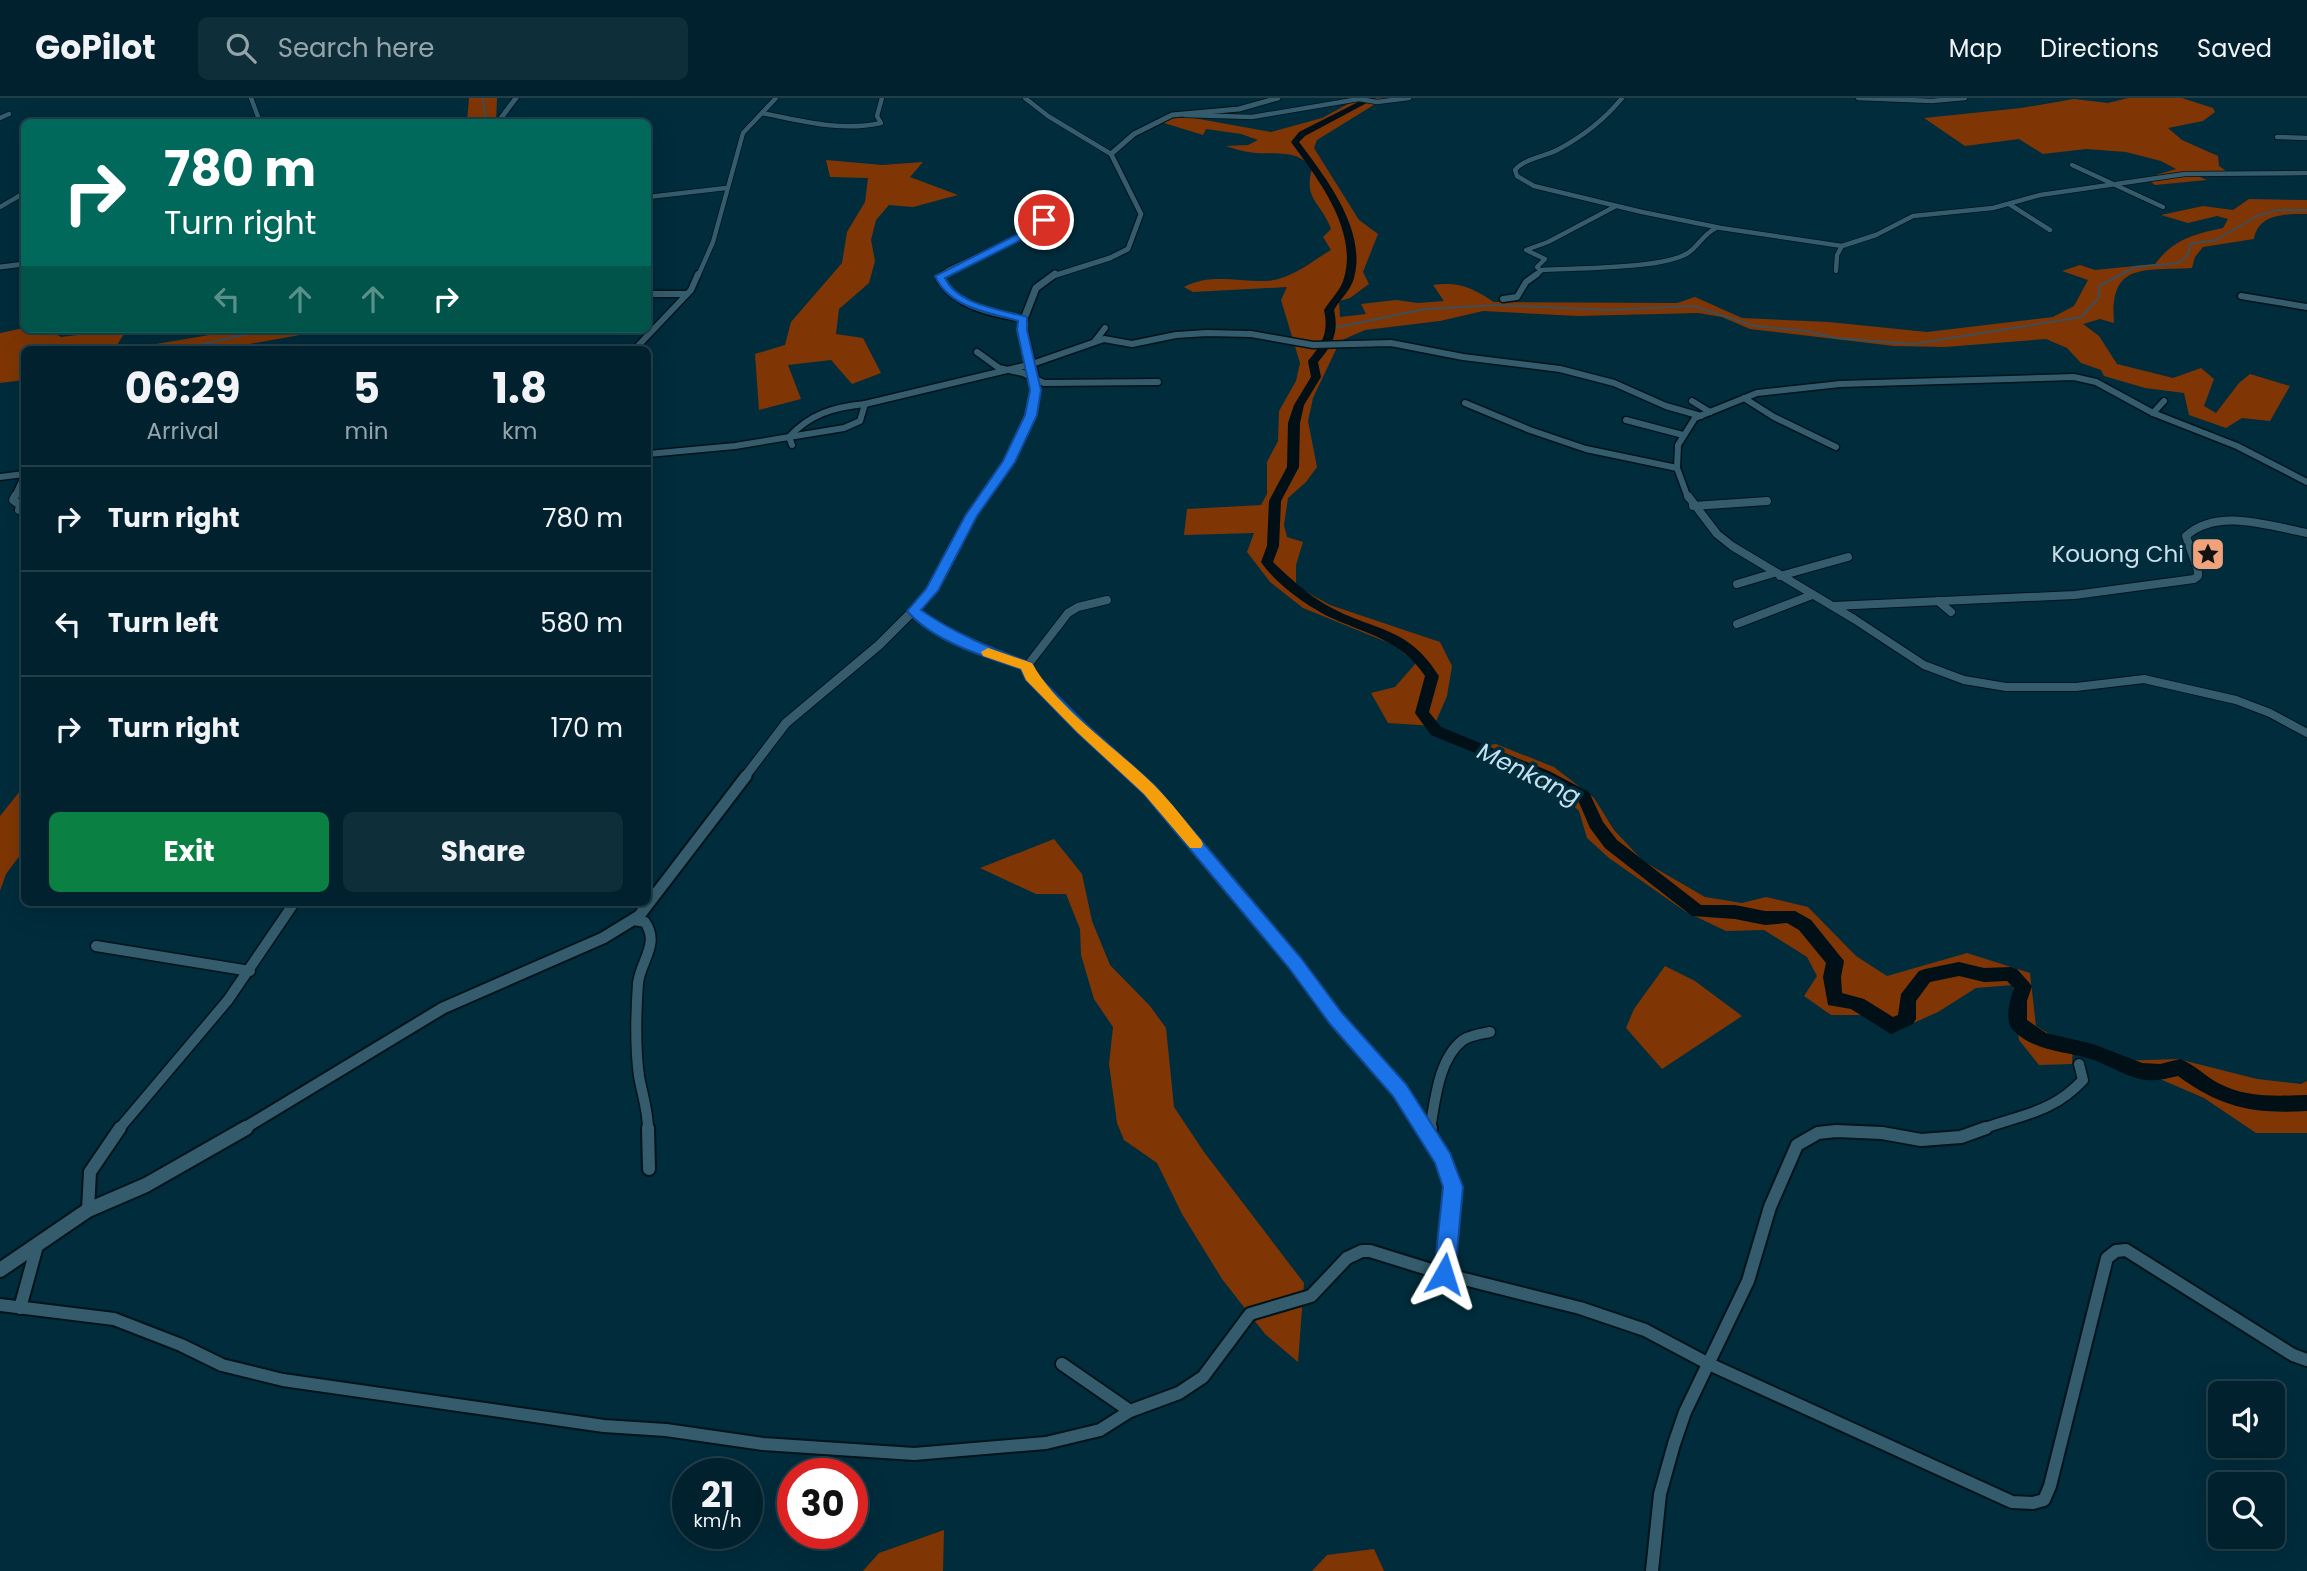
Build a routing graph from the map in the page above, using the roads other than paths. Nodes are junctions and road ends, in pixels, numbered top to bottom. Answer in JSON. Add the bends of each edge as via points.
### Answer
{"nodes":[{"id":1,"x":251,"y":98,"type":"edge"},
{"id":2,"x":516,"y":98,"type":"edge"},
{"id":3,"x":776,"y":98,"type":"edge"},
{"id":4,"x":882,"y":98,"type":"edge"},
{"id":5,"x":1025,"y":98,"type":"edge"},
{"id":6,"x":1278,"y":98,"type":"edge"},
{"id":7,"x":1409,"y":98,"type":"edge"},
{"id":8,"x":1622,"y":98,"type":"edge"},
{"id":9,"x":1858,"y":98,"type":"edge"},
{"id":10,"x":1965,"y":98,"type":"edge"},
{"id":11,"x":762,"y":113,"type":"junction"},
{"id":12,"x":9,"y":114,"type":"dead end"},
{"id":13,"x":1172,"y":115,"type":"junction"},
{"id":14,"x":0,"y":118,"type":"edge"},
{"id":15,"x":259,"y":119,"type":"edge"},
{"id":16,"x":500,"y":119,"type":"edge"},
{"id":17,"x":2277,"y":137,"type":"dead end"},
{"id":18,"x":2307,"y":138,"type":"edge"},
{"id":19,"x":1111,"y":154,"type":"junction"},
{"id":20,"x":2072,"y":165,"type":"dead end"},
{"id":21,"x":2307,"y":173,"type":"edge"},
{"id":22,"x":2115,"y":185,"type":"junction"},
{"id":23,"x":726,"y":188,"type":"junction"},
{"id":24,"x":21,"y":195,"type":"edge"},
{"id":25,"x":651,"y":197,"type":"edge"},
{"id":26,"x":2009,"y":204,"type":"junction"},
{"id":27,"x":1616,"y":206,"type":"junction"},
{"id":28,"x":0,"y":207,"type":"edge"},
{"id":29,"x":2163,"y":207,"type":"dead end"},
{"id":30,"x":1047,"y":216,"type":"dead end"},
{"id":31,"x":1721,"y":228,"type":"junction"},
{"id":32,"x":2050,"y":230,"type":"dead end"},
{"id":33,"x":1842,"y":246,"type":"junction"},
{"id":34,"x":21,"y":264,"type":"edge"},
{"id":35,"x":0,"y":267,"type":"edge"},
{"id":36,"x":1542,"y":270,"type":"junction"},
{"id":37,"x":1836,"y":271,"type":"dead end"},
{"id":38,"x":653,"y":294,"type":"dead end"},
{"id":39,"x":687,"y":294,"type":"junction"},
{"id":40,"x":2241,"y":296,"type":"dead end"},
{"id":41,"x":1503,"y":299,"type":"dead end"},
{"id":42,"x":2307,"y":307,"type":"edge"},
{"id":43,"x":1024,"y":319,"type":"junction"},
{"id":44,"x":1105,"y":328,"type":"dead end"},
{"id":45,"x":651,"y":332,"type":"edge"},
{"id":46,"x":650,"y":333,"type":"edge"},
{"id":47,"x":1094,"y":342,"type":"junction"},
{"id":48,"x":638,"y":346,"type":"edge"},
{"id":49,"x":977,"y":352,"type":"dead end"},
{"id":50,"x":1032,"y":364,"type":"junction"},
{"id":51,"x":1003,"y":370,"type":"junction"},
{"id":52,"x":1036,"y":381,"type":"junction"},
{"id":53,"x":1158,"y":382,"type":"dead end"},
{"id":54,"x":1744,"y":398,"type":"junction"},
{"id":55,"x":1692,"y":401,"type":"dead end"},
{"id":56,"x":2164,"y":401,"type":"dead end"},
{"id":57,"x":1465,"y":403,"type":"dead end"},
{"id":58,"x":865,"y":404,"type":"junction"},
{"id":59,"x":2153,"y":413,"type":"junction"},
{"id":60,"x":1706,"y":414,"type":"junction"},
{"id":61,"x":1626,"y":420,"type":"dead end"},
{"id":62,"x":1683,"y":435,"type":"junction"},
{"id":63,"x":789,"y":437,"type":"junction"},
{"id":64,"x":792,"y":445,"type":"dead end"},
{"id":65,"x":1836,"y":447,"type":"dead end"},
{"id":66,"x":651,"y":454,"type":"edge"},
{"id":67,"x":1677,"y":468,"type":"junction"},
{"id":68,"x":21,"y":474,"type":"edge"},
{"id":69,"x":0,"y":477,"type":"edge"},
{"id":70,"x":2307,"y":482,"type":"edge"},
{"id":71,"x":21,"y":483,"type":"edge"},
{"id":72,"x":1766,"y":501,"type":"dead end"},
{"id":73,"x":1693,"y":506,"type":"junction"},
{"id":74,"x":21,"y":510,"type":"edge"},
{"id":75,"x":2307,"y":533,"type":"edge"},
{"id":76,"x":1848,"y":557,"type":"dead end"},
{"id":77,"x":1777,"y":574,"type":"junction"},
{"id":78,"x":1737,"y":584,"type":"dead end"},
{"id":79,"x":1812,"y":595,"type":"junction"},
{"id":80,"x":1107,"y":600,"type":"dead end"},
{"id":81,"x":1938,"y":601,"type":"junction"},
{"id":82,"x":1831,"y":606,"type":"junction"},
{"id":83,"x":914,"y":611,"type":"junction"},
{"id":84,"x":1951,"y":612,"type":"dead end"},
{"id":85,"x":1737,"y":624,"type":"dead end"},
{"id":86,"x":1027,"y":666,"type":"junction"},
{"id":87,"x":2307,"y":733,"type":"edge"},
{"id":88,"x":651,"y":902,"type":"edge"},
{"id":89,"x":291,"y":906,"type":"edge"},
{"id":90,"x":648,"y":906,"type":"edge"},
{"id":91,"x":635,"y":920,"type":"junction"},
{"id":92,"x":96,"y":946,"type":"dead end"},
{"id":93,"x":250,"y":971,"type":"junction"},
{"id":94,"x":1490,"y":1032,"type":"dead end"},
{"id":95,"x":2079,"y":1064,"type":"dead end"},
{"id":96,"x":1429,"y":1136,"type":"junction"},
{"id":97,"x":649,"y":1169,"type":"dead end"},
{"id":98,"x":88,"y":1210,"type":"junction"},
{"id":99,"x":59,"y":1227,"type":"junction"},
{"id":100,"x":0,"y":1270,"type":"edge"},
{"id":101,"x":1444,"y":1274,"type":"junction"},
{"id":102,"x":0,"y":1305,"type":"edge"},
{"id":103,"x":20,"y":1308,"type":"junction"},
{"id":104,"x":2307,"y":1360,"type":"edge"},
{"id":105,"x":1062,"y":1364,"type":"dead end"},
{"id":106,"x":1709,"y":1364,"type":"junction"},
{"id":107,"x":1129,"y":1411,"type":"junction"},
{"id":108,"x":1652,"y":1571,"type":"edge"}],
"edges":[{"from":1,"to":15,"type":"street"},
{"from":2,"to":16,"type":"street"},
{"from":3,"to":11,"type":"street"},
{"from":4,"to":11,"type":"street","via":[[877,116],[881,123],[868,125],[800,121]]},
{"from":5,"to":19,"type":"street"},
{"from":6,"to":13,"type":"street","via":[[1239,109]]},
{"from":7,"to":13,"type":"street","via":[[1359,99],[1252,117]]},
{"from":8,"to":27,"type":"street","via":[[1589,131],[1558,150],[1520,164],[1515,172],[1534,186]]},
{"from":9,"to":10,"type":"street"},
{"from":11,"to":23,"type":"street","via":[[743,133]]},
{"from":12,"to":14,"type":"street"},
{"from":13,"to":19,"type":"street","via":[[1134,134]]},
{"from":17,"to":18,"type":"street"},
{"from":19,"to":43,"type":"street","via":[[1141,214],[1131,243],[1110,258],[1048,277],[1036,288]]},
{"from":20,"to":22,"type":"street"},
{"from":21,"to":22,"type":"street","via":[[2185,174]]},
{"from":22,"to":26,"type":"street","via":[[2032,196]]},
{"from":22,"to":29,"type":"street"},
{"from":23,"to":25,"type":"street"},
{"from":23,"to":39,"type":"street","via":[[709,252]]},
{"from":24,"to":28,"type":"street"},
{"from":26,"to":32,"type":"street"},
{"from":26,"to":33,"type":"street","via":[[1913,216]]},
{"from":27,"to":31,"type":"street"},
{"from":27,"to":36,"type":"street","via":[[1526,250],[1545,259],[1536,267]]},
{"from":30,"to":43,"type":"street","via":[[1034,230],[939,278],[945,289],[964,302]]},
{"from":31,"to":33,"type":"street"},
{"from":31,"to":36,"type":"street","via":[[1708,230],[1689,253],[1662,262]]},
{"from":33,"to":37,"type":"street"},
{"from":34,"to":35,"type":"street"},
{"from":36,"to":41,"type":"street","via":[[1526,282],[1517,297]]},
{"from":38,"to":39,"type":"street"},
{"from":39,"to":45,"type":"street"},
{"from":40,"to":42,"type":"street"},
{"from":43,"to":50,"type":"street","via":[[1022,330]]},
{"from":44,"to":47,"type":"street"},
{"from":46,"to":48,"type":"street"},
{"from":47,"to":50,"type":"street"},
{"from":47,"to":60,"type":"street","via":[[1108,339],[1132,344],[1207,333],[1251,334],[1306,344],[1391,344],[1571,371],[1614,383],[1666,406]]},
{"from":49,"to":51,"type":"street"},
{"from":50,"to":51,"type":"street"},
{"from":50,"to":52,"type":"street"},
{"from":51,"to":52,"type":"street"},
{"from":51,"to":58,"type":"street"},
{"from":52,"to":53,"type":"street"},
{"from":52,"to":83,"type":"street","via":[[1031,415],[1016,450],[971,516],[931,591]]},
{"from":54,"to":59,"type":"street","via":[[1818,385],[2062,376],[2096,382]]},
{"from":54,"to":60,"type":"street"},
{"from":54,"to":65,"type":"street"},
{"from":55,"to":60,"type":"street"},
{"from":56,"to":59,"type":"street"},
{"from":57,"to":67,"type":"street","via":[[1591,451]]},
{"from":58,"to":63,"type":"street","via":[[816,413]]},
{"from":58,"to":63,"type":"street","via":[[855,425]]},
{"from":59,"to":70,"type":"street","via":[[2237,446]]},
{"from":60,"to":62,"type":"street","via":[[1691,422]]},
{"from":61,"to":62,"type":"street"},
{"from":62,"to":67,"type":"street","via":[[1676,451]]},
{"from":63,"to":64,"type":"street"},
{"from":63,"to":66,"type":"street"},
{"from":67,"to":73,"type":"street"},
{"from":68,"to":69,"type":"street"},
{"from":71,"to":74,"type":"street","via":[[13,500]]},
{"from":72,"to":73,"type":"street"},
{"from":73,"to":77,"type":"street","via":[[1724,540]]},
{"from":75,"to":81,"type":"street","via":[[2209,522],[2186,536],[2199,571],[2194,579],[2075,595]]},
{"from":76,"to":77,"type":"street"},
{"from":77,"to":78,"type":"street"},
{"from":77,"to":79,"type":"street"},
{"from":79,"to":82,"type":"street"},
{"from":79,"to":85,"type":"street"},
{"from":80,"to":86,"type":"street","via":[[1068,613]]},
{"from":81,"to":82,"type":"street"},
{"from":81,"to":84,"type":"street"},
{"from":82,"to":87,"type":"street","via":[[1924,665],[1964,680],[2032,688],[2144,679],[2236,700]]},
{"from":83,"to":86,"type":"street","via":[[975,648]]},
{"from":83,"to":88,"type":"street","via":[[786,723]]},
{"from":86,"to":96,"type":"street","via":[[1031,677],[1150,790],[1399,1090]]},
{"from":89,"to":93,"type":"street"},
{"from":90,"to":91,"type":"street"},
{"from":91,"to":97,"type":"street","via":[[645,922],[652,932],[637,999]]},
{"from":91,"to":98,"type":"street","via":[[443,1008],[204,1153]]},
{"from":92,"to":93,"type":"street"},
{"from":93,"to":98,"type":"street","via":[[102,1152],[90,1172]]},
{"from":94,"to":96,"type":"street","via":[[1469,1036],[1458,1044],[1445,1068]]},
{"from":95,"to":106,"type":"street","via":[[2083,1080],[2066,1098],[1961,1137],[1921,1140],[1836,1131],[1818,1133],[1797,1145],[1770,1206],[1748,1281]]},
{"from":96,"to":101,"type":"street","via":[[1453,1187]]},
{"from":98,"to":99,"type":"street"},
{"from":99,"to":100,"type":"street"},
{"from":99,"to":103,"type":"street","via":[[38,1242]]},
{"from":101,"to":106,"type":"street","via":[[1618,1318],[1671,1340]]},
{"from":101,"to":107,"type":"street","via":[[1360,1251],[1312,1295],[1250,1314],[1203,1377],[1180,1393]]},
{"from":102,"to":103,"type":"street"},
{"from":103,"to":107,"type":"street","via":[[114,1319],[222,1365],[273,1378],[763,1444],[914,1454],[963,1452],[1078,1438]]},
{"from":104,"to":106,"type":"street","via":[[2126,1250],[2116,1251],[2107,1258],[2050,1486],[2044,1500],[2033,1503],[2012,1502]]},
{"from":105,"to":107,"type":"street"},
{"from":106,"to":108,"type":"street","via":[[1685,1412],[1664,1476]]}]}
